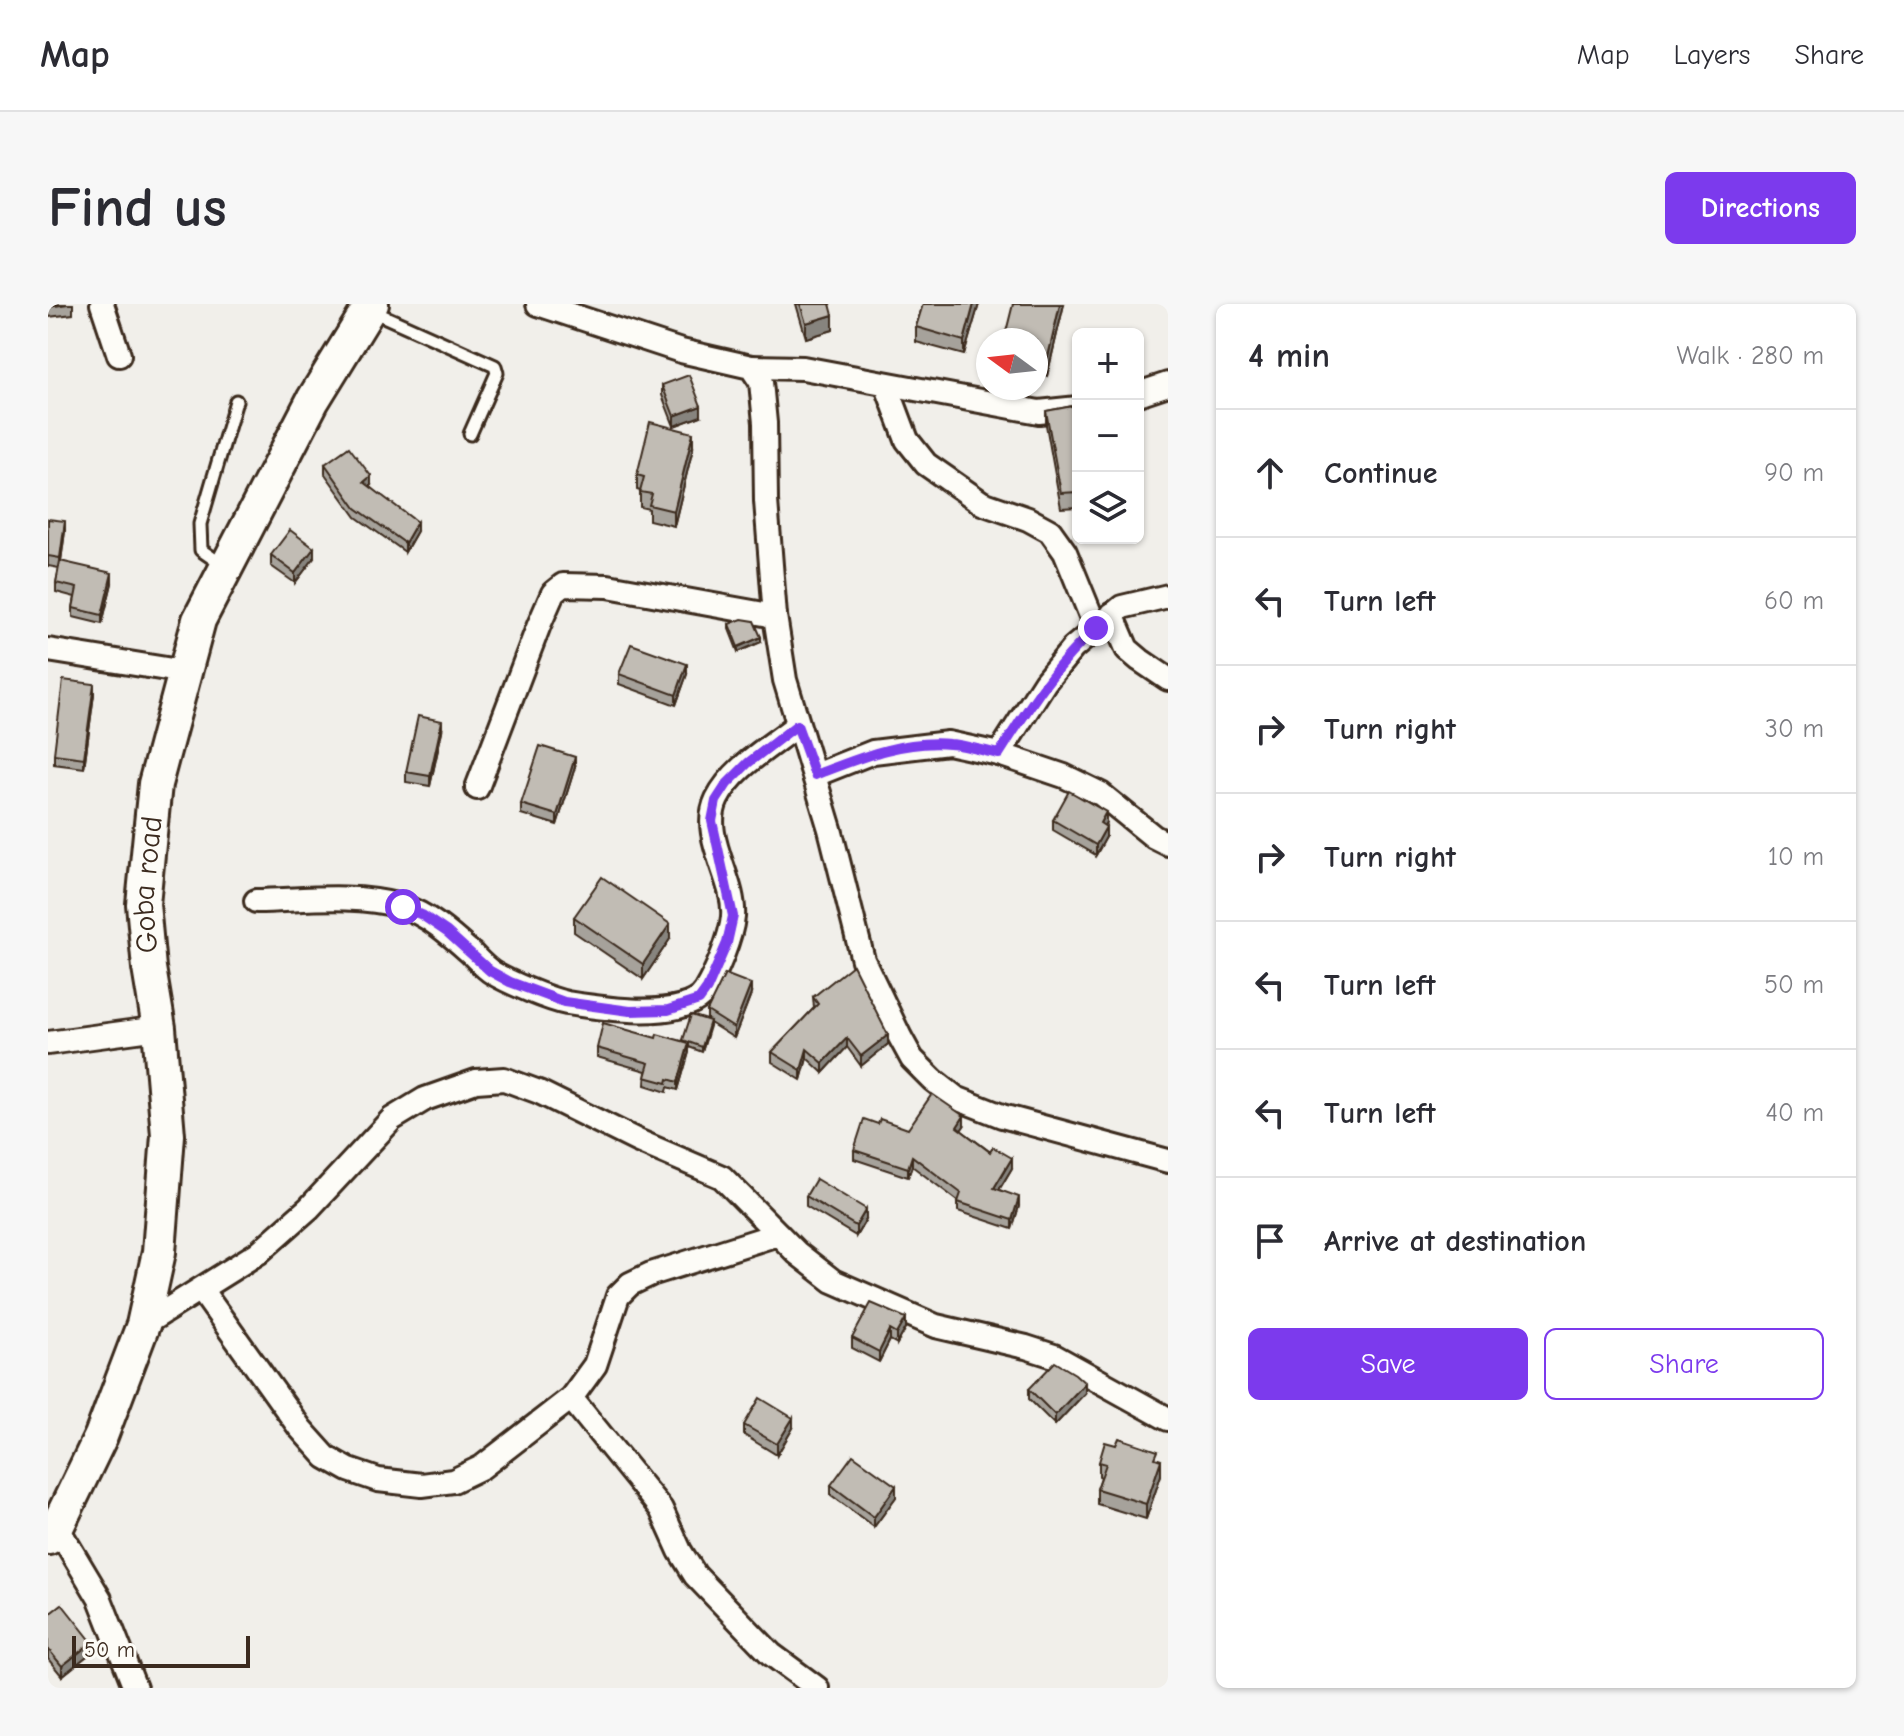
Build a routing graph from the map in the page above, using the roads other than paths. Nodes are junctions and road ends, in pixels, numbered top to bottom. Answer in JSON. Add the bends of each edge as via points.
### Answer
{"nodes":[{"id":1,"x":102,"y":304,"type":"edge"},
{"id":2,"x":538,"y":304,"type":"edge"},
{"id":3,"x":370,"y":306,"type":"edge"},
{"id":4,"x":119,"y":355,"type":"dead end"},
{"id":5,"x":751,"y":367,"type":"junction"},
{"id":6,"x":886,"y":384,"type":"junction"},
{"id":7,"x":1168,"y":384,"type":"edge"},
{"id":8,"x":1144,"y":392,"type":"edge"},
{"id":9,"x":236,"y":401,"type":"dead end"},
{"id":10,"x":1072,"y":409,"type":"edge"},
{"id":11,"x":470,"y":434,"type":"dead end"},
{"id":12,"x":225,"y":566,"type":"junction"},
{"id":13,"x":1168,"y":596,"type":"edge"},
{"id":14,"x":775,"y":616,"type":"junction"},
{"id":15,"x":1104,"y":621,"type":"junction"},
{"id":16,"x":48,"y":650,"type":"edge"},
{"id":17,"x":185,"y":672,"type":"junction"},
{"id":18,"x":1168,"y":679,"type":"edge"},
{"id":19,"x":797,"y":725,"type":"junction"},
{"id":20,"x":999,"y":754,"type":"junction"},
{"id":21,"x":815,"y":775,"type":"junction"},
{"id":22,"x":477,"y":788,"type":"dead end"},
{"id":23,"x":1168,"y":844,"type":"edge"},
{"id":24,"x":256,"y":901,"type":"dead end"},
{"id":25,"x":159,"y":1028,"type":"junction"},
{"id":26,"x":48,"y":1043,"type":"edge"},
{"id":27,"x":1168,"y":1161,"type":"edge"},
{"id":28,"x":778,"y":1234,"type":"junction"},
{"id":29,"x":202,"y":1291,"type":"junction"},
{"id":30,"x":143,"y":1325,"type":"junction"},
{"id":31,"x":571,"y":1398,"type":"junction"},
{"id":32,"x":1168,"y":1419,"type":"edge"},
{"id":33,"x":52,"y":1532,"type":"edge"},
{"id":34,"x":135,"y":1688,"type":"edge"},
{"id":35,"x":817,"y":1688,"type":"edge"}],
"edges":[{"from":1,"to":4,"type":"street"},
{"from":2,"to":5,"type":"street","via":[[681,351]]},
{"from":3,"to":11,"type":"lane","via":[[495,366],[497,373]]},
{"from":3,"to":12,"type":"street","name":"Goba road"},
{"from":5,"to":6,"type":"street","via":[[803,368]]},
{"from":5,"to":14,"type":"street","via":[[761,382],[765,423]]},
{"from":6,"to":10,"type":"street","via":[[1039,412]]},
{"from":6,"to":15,"type":"street","via":[[907,440],[926,464],[982,503],[1050,531]]},
{"from":7,"to":8,"type":"street"},
{"from":9,"to":12,"type":"lane","via":[[200,524],[201,550]]},
{"from":12,"to":17,"type":"street","name":"Goba road","via":[[199,620]]},
{"from":13,"to":15,"type":"street","via":[[1122,607]]},
{"from":14,"to":19,"type":"street"},
{"from":14,"to":22,"type":"street","via":[[608,586],[563,585],[553,593],[539,625]]},
{"from":15,"to":18,"type":"street","via":[[1127,649]]},
{"from":15,"to":20,"type":"street","via":[[1045,682]]},
{"from":16,"to":17,"type":"street"},
{"from":17,"to":25,"type":"street","name":"Goba road","via":[[155,784],[143,904]]},
{"from":19,"to":21,"type":"street"},
{"from":19,"to":24,"type":"street","via":[[748,763],[716,801],[712,821],[733,916],[727,943],[699,1000],[668,1010],[630,1011],[564,1002],[490,971],[447,932],[403,907],[351,898]]},
{"from":20,"to":21,"type":"street","via":[[948,743],[911,746],[873,752]]},
{"from":20,"to":23,"type":"street","via":[[1101,794]]},
{"from":21,"to":27,"type":"street","via":[[863,960],[912,1059],[956,1098],[1002,1116]]},
{"from":25,"to":26,"type":"street"},
{"from":25,"to":30,"type":"street","name":"Goba road","via":[[168,1135],[159,1252]]},
{"from":28,"to":29,"type":"street","via":[[722,1177],[539,1092],[504,1079],[476,1081],[425,1099],[392,1119],[309,1208],[258,1253]]},
{"from":28,"to":31,"type":"street","via":[[630,1284],[618,1296],[595,1365]]},
{"from":28,"to":32,"type":"street","via":[[833,1281],[936,1326],[1054,1356]]},
{"from":29,"to":30,"type":"street"},
{"from":29,"to":31,"type":"street","via":[[326,1457],[378,1480],[422,1485],[453,1481],[482,1467]]},
{"from":30,"to":33,"type":"street","name":"Goba road","via":[[101,1436]]},
{"from":31,"to":35,"type":"street","via":[[661,1509],[695,1575],[771,1654]]},
{"from":33,"to":34,"type":"street","via":[[100,1599]]}]}
